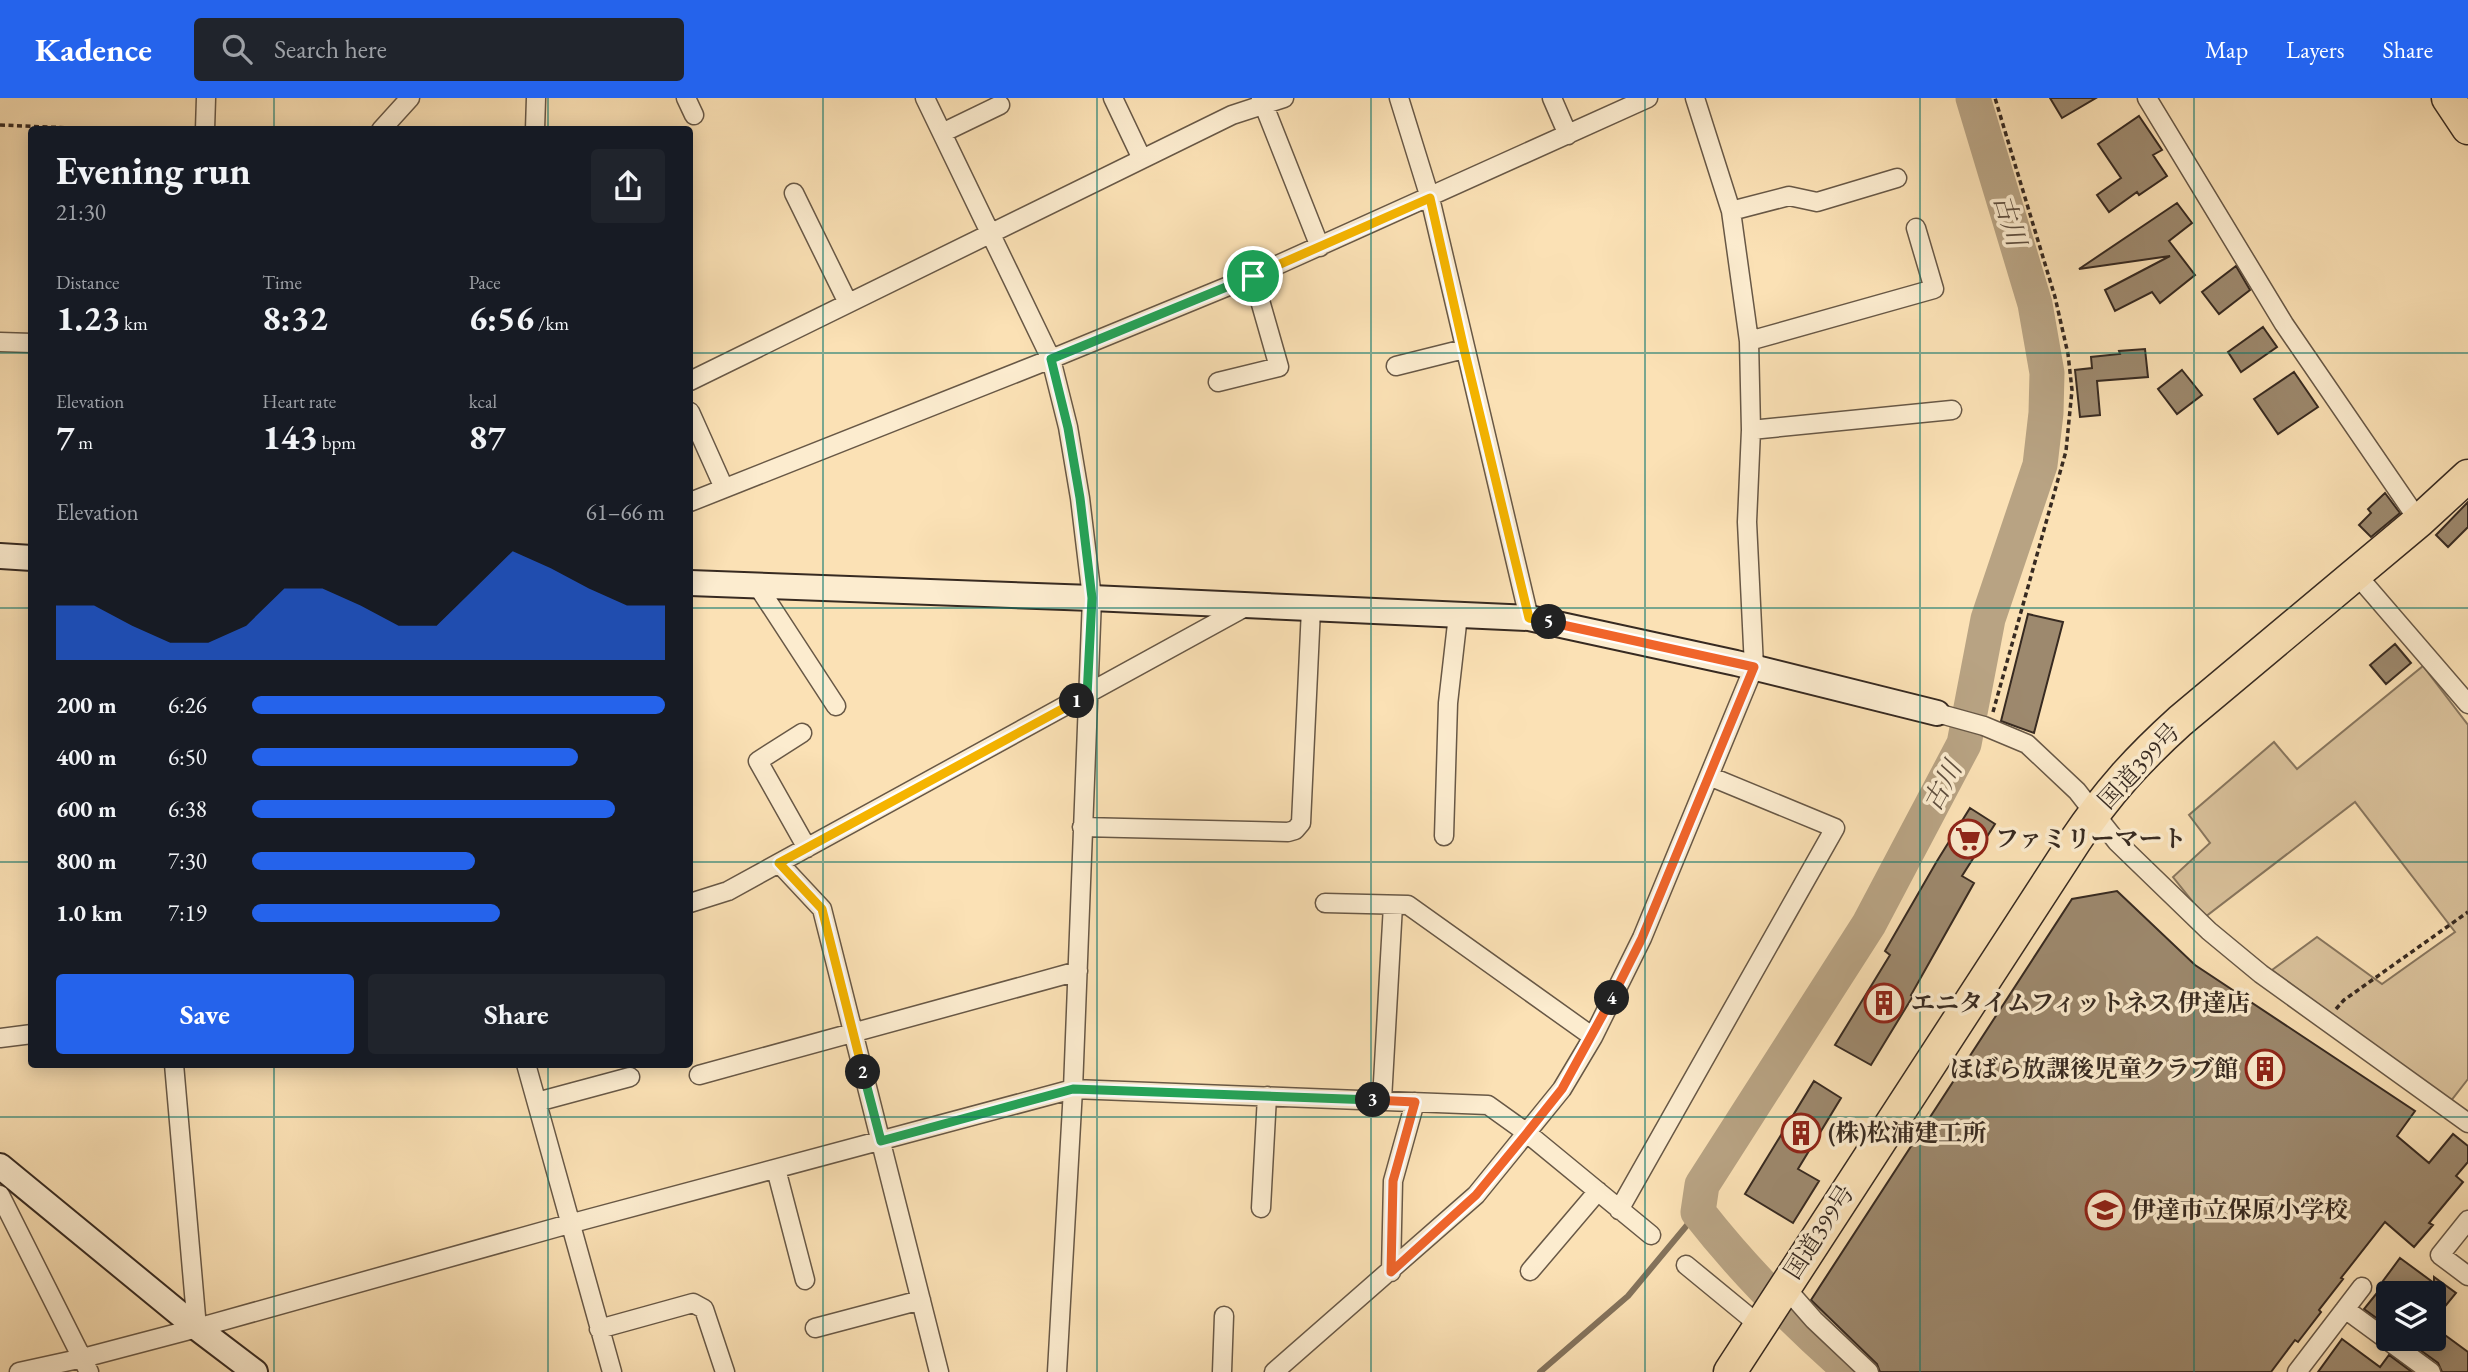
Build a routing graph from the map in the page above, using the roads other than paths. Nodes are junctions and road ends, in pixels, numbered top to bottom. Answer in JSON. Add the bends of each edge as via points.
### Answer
{"nodes":[{"id":1,"x":206,"y":98,"type":"edge"},
{"id":2,"x":410,"y":98,"type":"edge"},
{"id":3,"x":686,"y":98,"type":"edge"},
{"id":4,"x":925,"y":98,"type":"edge"},
{"id":5,"x":1113,"y":98,"type":"edge"},
{"id":6,"x":1284,"y":98,"type":"edge"},
{"id":7,"x":1399,"y":98,"type":"edge"},
{"id":8,"x":1552,"y":98,"type":"edge"},
{"id":9,"x":1648,"y":98,"type":"edge"},
{"id":10,"x":1695,"y":98,"type":"edge"},
{"id":11,"x":2147,"y":98,"type":"edge"},
{"id":12,"x":538,"y":99,"type":"edge"},
{"id":13,"x":2451,"y":99,"type":"edge"},
{"id":14,"x":1262,"y":101,"type":"edge"},
{"id":15,"x":1000,"y":105,"type":"dead end"},
{"id":16,"x":694,"y":115,"type":"dead end"},
{"id":17,"x":205,"y":126,"type":"edge"},
{"id":18,"x":385,"y":126,"type":"edge"},
{"id":19,"x":535,"y":126,"type":"edge"},
{"id":20,"x":2468,"y":128,"type":"edge"},
{"id":21,"x":942,"y":133,"type":"junction"},
{"id":22,"x":1568,"y":135,"type":"junction"},
{"id":23,"x":1142,"y":159,"type":"junction"},
{"id":24,"x":1897,"y":178,"type":"dead end"},
{"id":25,"x":794,"y":193,"type":"dead end"},
{"id":26,"x":1430,"y":198,"type":"junction"},
{"id":27,"x":1731,"y":211,"type":"junction"},
{"id":28,"x":1916,"y":228,"type":"dead end"},
{"id":29,"x":990,"y":233,"type":"junction"},
{"id":30,"x":1320,"y":247,"type":"junction"},
{"id":31,"x":1253,"y":276,"type":"junction"},
{"id":32,"x":848,"y":303,"type":"junction"},
{"id":33,"x":1749,"y":341,"type":"junction"},
{"id":34,"x":0,"y":342,"type":"edge"},
{"id":35,"x":28,"y":343,"type":"edge"},
{"id":36,"x":1464,"y":349,"type":"junction"},
{"id":37,"x":1051,"y":359,"type":"junction"},
{"id":38,"x":1396,"y":366,"type":"dead end"},
{"id":39,"x":693,"y":380,"type":"edge"},
{"id":40,"x":1218,"y":382,"type":"dead end"},
{"id":41,"x":1952,"y":410,"type":"dead end"},
{"id":42,"x":693,"y":419,"type":"edge"},
{"id":43,"x":1751,"y":430,"type":"junction"},
{"id":44,"x":2468,"y":476,"type":"edge"},
{"id":45,"x":724,"y":488,"type":"junction"},
{"id":46,"x":693,"y":501,"type":"edge"},
{"id":47,"x":2419,"y":521,"type":"junction"},
{"id":48,"x":0,"y":556,"type":"edge"},
{"id":49,"x":28,"y":558,"type":"edge"},
{"id":50,"x":2356,"y":574,"type":"junction"},
{"id":51,"x":693,"y":583,"type":"edge"},
{"id":52,"x":757,"y":585,"type":"junction"},
{"id":53,"x":1092,"y":598,"type":"junction"},
{"id":54,"x":1247,"y":607,"type":"junction"},
{"id":55,"x":1311,"y":609,"type":"junction"},
{"id":56,"x":1458,"y":615,"type":"junction"},
{"id":57,"x":1529,"y":618,"type":"junction"},
{"id":58,"x":1754,"y":667,"type":"junction"},
{"id":59,"x":1087,"y":696,"type":"junction"},
{"id":60,"x":2468,"y":704,"type":"edge"},
{"id":61,"x":836,"y":706,"type":"dead end"},
{"id":62,"x":1937,"y":713,"type":"joint"},
{"id":63,"x":802,"y":733,"type":"dead end"},
{"id":64,"x":1709,"y":776,"type":"junction"},
{"id":65,"x":2094,"y":812,"type":"junction"},
{"id":66,"x":1082,"y":827,"type":"junction"},
{"id":67,"x":1444,"y":835,"type":"dead end"},
{"id":68,"x":807,"y":848,"type":"junction"},
{"id":69,"x":779,"y":863,"type":"junction"},
{"id":70,"x":693,"y":902,"type":"edge"},
{"id":71,"x":1325,"y":903,"type":"dead end"},
{"id":72,"x":1393,"y":905,"type":"junction"},
{"id":73,"x":1077,"y":971,"type":"junction"},
{"id":74,"x":853,"y":1033,"type":"junction"},
{"id":75,"x":28,"y":1034,"type":"edge"},
{"id":76,"x":1593,"y":1037,"type":"junction"},
{"id":77,"x":0,"y":1038,"type":"edge"},
{"id":78,"x":174,"y":1068,"type":"edge"},
{"id":79,"x":527,"y":1068,"type":"edge"},
{"id":80,"x":699,"y":1075,"type":"dead end"},
{"id":81,"x":630,"y":1077,"type":"dead end"},
{"id":82,"x":1073,"y":1089,"type":"junction"},
{"id":83,"x":1267,"y":1096,"type":"junction"},
{"id":84,"x":1382,"y":1100,"type":"junction"},
{"id":85,"x":537,"y":1102,"type":"junction"},
{"id":86,"x":1415,"y":1102,"type":"junction"},
{"id":87,"x":2468,"y":1123,"type":"edge"},
{"id":88,"x":1527,"y":1133,"type":"junction"},
{"id":89,"x":881,"y":1141,"type":"junction"},
{"id":90,"x":0,"y":1166,"type":"edge"},
{"id":91,"x":776,"y":1169,"type":"junction"},
{"id":92,"x":1598,"y":1191,"type":"junction"},
{"id":93,"x":0,"y":1195,"type":"edge"},
{"id":94,"x":1261,"y":1208,"type":"dead end"},
{"id":95,"x":1619,"y":1210,"type":"junction"},
{"id":96,"x":2468,"y":1220,"type":"edge"},
{"id":97,"x":569,"y":1224,"type":"junction"},
{"id":98,"x":1651,"y":1235,"type":"dead end"},
{"id":99,"x":1686,"y":1265,"type":"dead end"},
{"id":100,"x":1391,"y":1272,"type":"junction"},
{"id":101,"x":1530,"y":1272,"type":"dead end"},
{"id":102,"x":2468,"y":1276,"type":"edge"},
{"id":103,"x":805,"y":1280,"type":"dead end"},
{"id":104,"x":2362,"y":1287,"type":"dead end"},
{"id":105,"x":921,"y":1300,"type":"junction"},
{"id":106,"x":1772,"y":1304,"type":"junction"},
{"id":107,"x":2345,"y":1309,"type":"junction"},
{"id":108,"x":1224,"y":1316,"type":"dead end"},
{"id":109,"x":197,"y":1328,"type":"junction"},
{"id":110,"x":815,"y":1328,"type":"dead end"},
{"id":111,"x":599,"y":1329,"type":"junction"},
{"id":112,"x":86,"y":1365,"type":"edge"},
{"id":113,"x":19,"y":1372,"type":"edge"},
{"id":114,"x":255,"y":1372,"type":"edge"},
{"id":115,"x":612,"y":1372,"type":"edge"},
{"id":116,"x":725,"y":1372,"type":"edge"},
{"id":117,"x":939,"y":1372,"type":"edge"},
{"id":118,"x":1056,"y":1372,"type":"edge"},
{"id":119,"x":1074,"y":1372,"type":"edge"},
{"id":120,"x":1222,"y":1372,"type":"edge"},
{"id":121,"x":1274,"y":1372,"type":"edge"},
{"id":122,"x":1730,"y":1372,"type":"edge"},
{"id":123,"x":1869,"y":1372,"type":"edge"},
{"id":124,"x":2297,"y":1372,"type":"edge"},
{"id":125,"x":2431,"y":1372,"type":"edge"}],
"edges":[{"from":1,"to":17,"type":"street"},
{"from":2,"to":18,"type":"street"},
{"from":3,"to":16,"type":"street"},
{"from":4,"to":21,"type":"street"},
{"from":5,"to":23,"type":"street"},
{"from":6,"to":14,"type":"street"},
{"from":7,"to":26,"type":"street"},
{"from":8,"to":22,"type":"street"},
{"from":9,"to":22,"type":"street"},
{"from":10,"to":27,"type":"street"},
{"from":11,"to":47,"type":"street","via":[[2284,324]]},
{"from":12,"to":19,"type":"street"},
{"from":13,"to":20,"type":"highway"},
{"from":14,"to":23,"type":"street"},
{"from":14,"to":30,"type":"street"},
{"from":15,"to":21,"type":"street"},
{"from":21,"to":29,"type":"street"},
{"from":22,"to":26,"type":"street"},
{"from":23,"to":29,"type":"street"},
{"from":24,"to":27,"type":"street","via":[[1816,202],[1789,196]]},
{"from":25,"to":32,"type":"street"},
{"from":26,"to":30,"type":"street"},
{"from":26,"to":36,"type":"street"},
{"from":27,"to":33,"type":"street"},
{"from":28,"to":33,"type":"street","via":[[1934,289]]},
{"from":29,"to":32,"type":"street"},
{"from":29,"to":37,"type":"street"},
{"from":30,"to":31,"type":"street"},
{"from":31,"to":37,"type":"street"},
{"from":31,"to":40,"type":"street","via":[[1279,368]]},
{"from":32,"to":39,"type":"street"},
{"from":33,"to":43,"type":"street"},
{"from":34,"to":35,"type":"street"},
{"from":36,"to":38,"type":"street"},
{"from":36,"to":57,"type":"street"},
{"from":37,"to":45,"type":"street"},
{"from":37,"to":53,"type":"street","via":[[1070,439]]},
{"from":41,"to":43,"type":"street"},
{"from":42,"to":45,"type":"street"},
{"from":43,"to":58,"type":"street","via":[[1746,522]]},
{"from":44,"to":47,"type":"highway","name":"国道399号"},
{"from":45,"to":46,"type":"street"},
{"from":47,"to":50,"type":"highway","name":"国道399号"},
{"from":48,"to":49,"type":"street"},
{"from":50,"to":60,"type":"street"},
{"from":50,"to":65,"type":"highway","name":"国道399号","via":[[2180,721]]},
{"from":51,"to":52,"type":"street"},
{"from":52,"to":53,"type":"street"},
{"from":52,"to":61,"type":"street"},
{"from":53,"to":54,"type":"street"},
{"from":53,"to":59,"type":"street"},
{"from":54,"to":55,"type":"street"},
{"from":54,"to":59,"type":"street"},
{"from":55,"to":56,"type":"street"},
{"from":55,"to":66,"type":"street","via":[[1301,823],[1295,830]]},
{"from":56,"to":57,"type":"street"},
{"from":56,"to":67,"type":"street","via":[[1448,703]]},
{"from":57,"to":58,"type":"street"},
{"from":58,"to":62,"type":"street"},
{"from":58,"to":64,"type":"street"},
{"from":59,"to":66,"type":"street"},
{"from":59,"to":68,"type":"street"},
{"from":62,"to":65,"type":"street","via":[[2027,744]]},
{"from":63,"to":68,"type":"street","via":[[758,761]]},
{"from":64,"to":76,"type":"street","via":[[1642,938]]},
{"from":64,"to":95,"type":"street","via":[[1835,828]]},
{"from":65,"to":87,"type":"street","via":[[2117,842],[2209,931],[2261,974]]},
{"from":65,"to":106,"type":"highway","name":"国道399号"},
{"from":66,"to":73,"type":"street"},
{"from":68,"to":69,"type":"street"},
{"from":69,"to":70,"type":"street","via":[[728,891]]},
{"from":69,"to":74,"type":"street","via":[[822,909]]},
{"from":71,"to":72,"type":"street"},
{"from":72,"to":76,"type":"street","via":[[1408,905]]},
{"from":72,"to":84,"type":"street"},
{"from":73,"to":74,"type":"street"},
{"from":73,"to":82,"type":"street"},
{"from":74,"to":80,"type":"street"},
{"from":74,"to":89,"type":"street"},
{"from":75,"to":77,"type":"street"},
{"from":76,"to":88,"type":"street","via":[[1562,1089]]},
{"from":78,"to":109,"type":"street"},
{"from":79,"to":85,"type":"street"},
{"from":81,"to":85,"type":"street"},
{"from":82,"to":83,"type":"street"},
{"from":82,"to":89,"type":"street"},
{"from":82,"to":118,"type":"street"},
{"from":83,"to":84,"type":"street"},
{"from":83,"to":94,"type":"street"},
{"from":84,"to":86,"type":"street"},
{"from":85,"to":97,"type":"street"},
{"from":86,"to":88,"type":"street","via":[[1488,1105]]},
{"from":86,"to":100,"type":"street","via":[[1393,1181]]},
{"from":88,"to":92,"type":"street"},
{"from":88,"to":100,"type":"street","via":[[1476,1195]]},
{"from":89,"to":91,"type":"street"},
{"from":89,"to":105,"type":"street"},
{"from":90,"to":109,"type":"street"},
{"from":91,"to":97,"type":"street"},
{"from":91,"to":103,"type":"street"},
{"from":92,"to":95,"type":"street"},
{"from":92,"to":101,"type":"street"},
{"from":93,"to":112,"type":"street"},
{"from":95,"to":98,"type":"street"},
{"from":96,"to":102,"type":"street","via":[[2440,1255]]},
{"from":97,"to":109,"type":"street"},
{"from":97,"to":111,"type":"street"},
{"from":99,"to":106,"type":"street"},
{"from":100,"to":121,"type":"street"},
{"from":104,"to":107,"type":"street"},
{"from":105,"to":110,"type":"street"},
{"from":105,"to":117,"type":"street"},
{"from":106,"to":122,"type":"highway","name":"国道399号"},
{"from":106,"to":123,"type":"street","via":[[1814,1321]]},
{"from":107,"to":124,"type":"street"},
{"from":107,"to":125,"type":"street"},
{"from":108,"to":120,"type":"street"},
{"from":109,"to":112,"type":"street"},
{"from":109,"to":114,"type":"street"},
{"from":111,"to":115,"type":"street"},
{"from":111,"to":116,"type":"street","via":[[692,1303],[704,1309]]},
{"from":112,"to":113,"type":"street"},
{"from":118,"to":119,"type":"street"}]}
